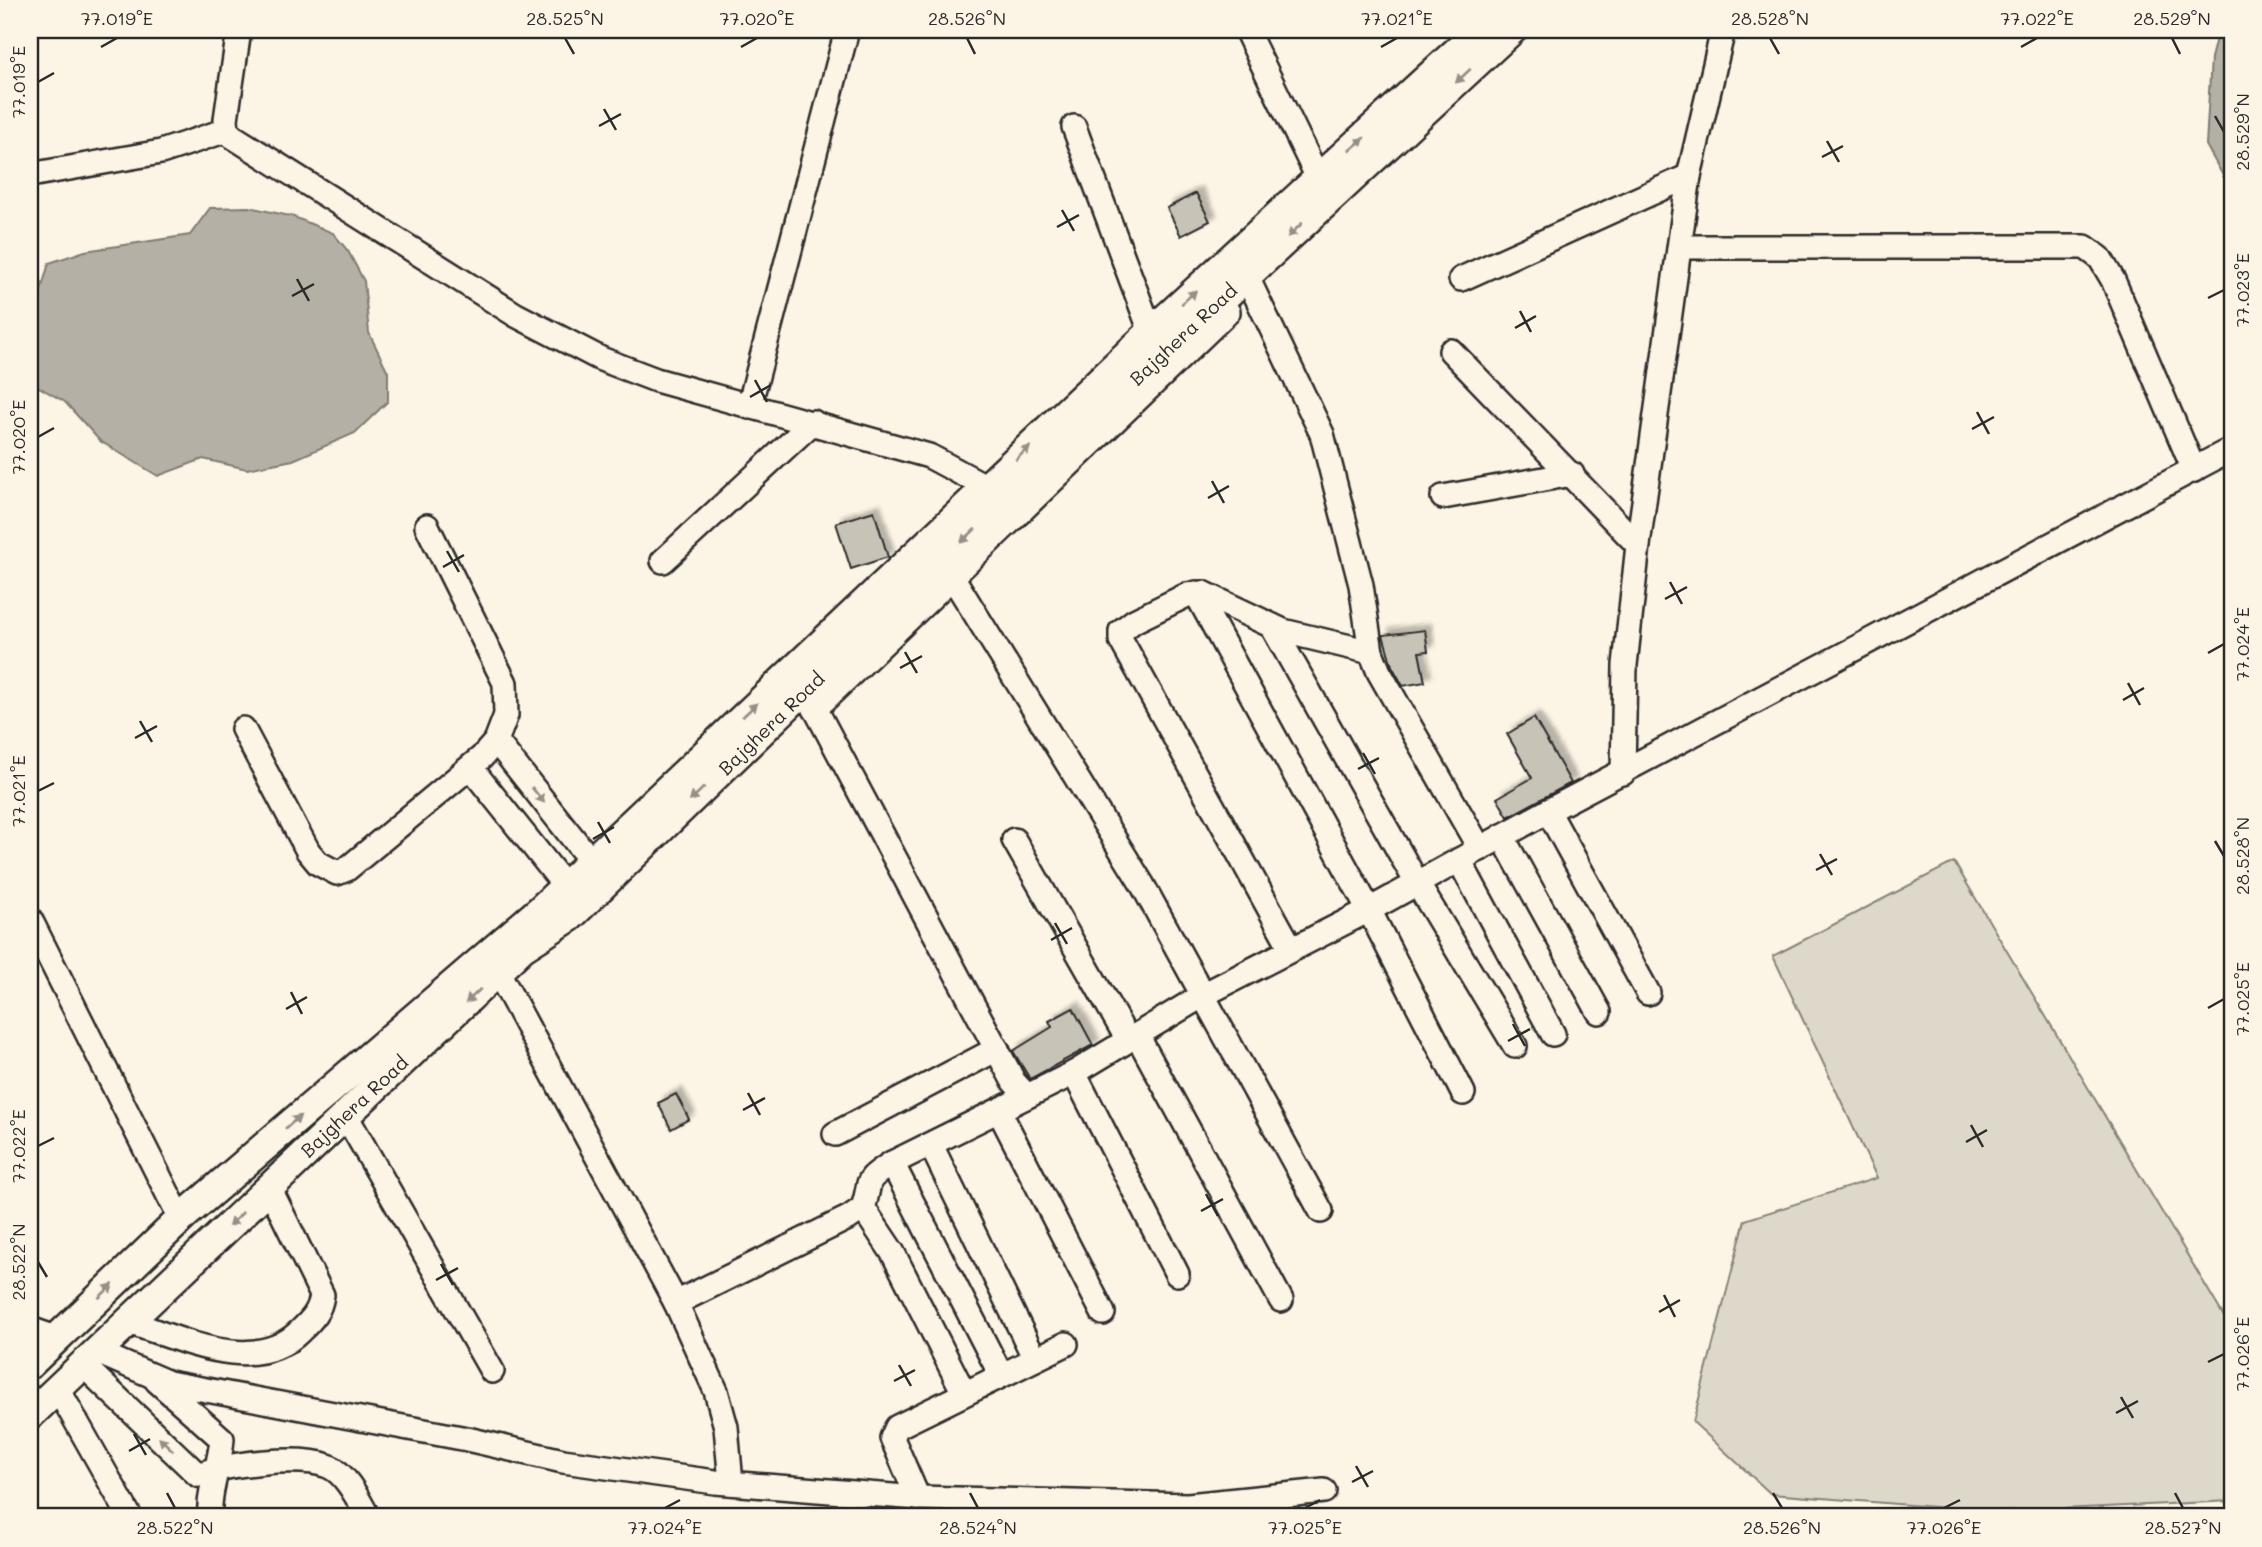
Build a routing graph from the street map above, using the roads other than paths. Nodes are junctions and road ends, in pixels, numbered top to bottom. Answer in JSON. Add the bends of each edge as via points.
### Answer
{"nodes":[{"id":1,"x":239,"y":30,"type":"edge"},
{"id":2,"x":847,"y":30,"type":"edge"},
{"id":3,"x":1246,"y":30,"type":"edge"},
{"id":4,"x":1480,"y":30,"type":"edge"},
{"id":5,"x":1513,"y":30,"type":"edge"},
{"id":6,"x":1723,"y":30,"type":"edge"},
{"id":7,"x":1074,"y":127,"type":"dead end"},
{"id":8,"x":227,"y":130,"type":"junction"},
{"id":9,"x":30,"y":175,"type":"edge"},
{"id":10,"x":1689,"y":176,"type":"junction"},
{"id":11,"x":1318,"y":178,"type":"junction"},
{"id":12,"x":1680,"y":247,"type":"junction"},
{"id":13,"x":1461,"y":279,"type":"dead end"},
{"id":14,"x":1249,"y":281,"type":"junction"},
{"id":15,"x":1151,"y":332,"type":"junction"},
{"id":16,"x":1451,"y":351,"type":"dead end"},
{"id":17,"x":749,"y":407,"type":"junction"},
{"id":18,"x":813,"y":422,"type":"junction"},
{"id":19,"x":2232,"y":449,"type":"edge"},
{"id":20,"x":2194,"y":470,"type":"junction"},
{"id":21,"x":1572,"y":474,"type":"junction"},
{"id":22,"x":998,"y":492,"type":"junction"},
{"id":23,"x":1443,"y":497,"type":"dead end"},
{"id":24,"x":427,"y":526,"type":"dead end"},
{"id":25,"x":1638,"y":545,"type":"junction"},
{"id":26,"x":663,"y":561,"type":"dead end"},
{"id":27,"x":948,"y":569,"type":"junction"},
{"id":28,"x":1196,"y":593,"type":"junction"},
{"id":29,"x":1272,"y":626,"type":"junction"},
{"id":30,"x":1371,"y":652,"type":"junction"},
{"id":31,"x":810,"y":699,"type":"junction"},
{"id":32,"x":243,"y":729,"type":"dead end"},
{"id":33,"x":496,"y":741,"type":"junction"},
{"id":34,"x":471,"y":768,"type":"junction"},
{"id":35,"x":1623,"y":773,"type":"junction"},
{"id":36,"x":1548,"y":811,"type":"junction"},
{"id":37,"x":1502,"y":836,"type":"junction"},
{"id":38,"x":1014,"y":840,"type":"dead end"},
{"id":39,"x":1480,"y":849,"type":"junction"},
{"id":40,"x":1459,"y":860,"type":"junction"},
{"id":41,"x":591,"y":861,"type":"junction"},
{"id":42,"x":1417,"y":883,"type":"junction"},
{"id":43,"x":565,"y":886,"type":"junction"},
{"id":44,"x":1369,"y":910,"type":"junction"},
{"id":45,"x":30,"y":919,"type":"edge"},
{"id":46,"x":1291,"y":948,"type":"junction"},
{"id":47,"x":498,"y":972,"type":"junction"},
{"id":48,"x":1648,"y":993,"type":"dead end"},
{"id":49,"x":1205,"y":994,"type":"junction"},
{"id":50,"x":1599,"y":1013,"type":"dead end"},
{"id":51,"x":1553,"y":1034,"type":"dead end"},
{"id":52,"x":1132,"y":1037,"type":"junction"},
{"id":53,"x":1515,"y":1046,"type":"dead end"},
{"id":54,"x":997,"y":1049,"type":"junction"},
{"id":55,"x":1074,"y":1073,"type":"junction"},
{"id":56,"x":1463,"y":1093,"type":"dead end"},
{"id":57,"x":1027,"y":1096,"type":"junction"},
{"id":58,"x":999,"y":1111,"type":"junction"},
{"id":59,"x":345,"y":1114,"type":"junction"},
{"id":60,"x":835,"y":1133,"type":"dead end"},
{"id":61,"x":931,"y":1145,"type":"junction"},
{"id":62,"x":251,"y":1158,"type":"junction"},
{"id":63,"x":891,"y":1163,"type":"junction"},
{"id":64,"x":269,"y":1188,"type":"junction"},
{"id":65,"x":863,"y":1208,"type":"junction"},
{"id":66,"x":1321,"y":1211,"type":"dead end"},
{"id":67,"x":181,"y":1220,"type":"junction"},
{"id":68,"x":1177,"y":1274,"type":"dead end"},
{"id":69,"x":1281,"y":1300,"type":"dead end"},
{"id":70,"x":676,"y":1303,"type":"junction"},
{"id":71,"x":1103,"y":1312,"type":"dead end"},
{"id":72,"x":128,"y":1322,"type":"junction"},
{"id":73,"x":30,"y":1329,"type":"edge"},
{"id":74,"x":56,"y":1338,"type":"junction"},
{"id":75,"x":1066,"y":1344,"type":"dead end"},
{"id":76,"x":90,"y":1358,"type":"junction"},
{"id":77,"x":1035,"y":1359,"type":"junction"},
{"id":78,"x":30,"y":1364,"type":"edge"},
{"id":79,"x":492,"y":1371,"type":"dead end"},
{"id":80,"x":1001,"y":1375,"type":"junction"},
{"id":81,"x":152,"y":1376,"type":"junction"},
{"id":82,"x":58,"y":1389,"type":"junction"},
{"id":83,"x":964,"y":1393,"type":"junction"},
{"id":84,"x":30,"y":1415,"type":"edge"},
{"id":85,"x":219,"y":1467,"type":"junction"},
{"id":86,"x":731,"y":1483,"type":"junction"},
{"id":87,"x":1324,"y":1491,"type":"dead end"},
{"id":88,"x":354,"y":1492,"type":"junction"},
{"id":89,"x":918,"y":1498,"type":"junction"},
{"id":90,"x":130,"y":1517,"type":"edge"},
{"id":91,"x":210,"y":1517,"type":"edge"},
{"id":92,"x":368,"y":1517,"type":"edge"},
{"id":93,"x":381,"y":1517,"type":"edge"}],
"edges":[{"from":1,"to":8,"type":"street"},
{"from":2,"to":17,"type":"street"},
{"from":3,"to":11,"type":"street"},
{"from":11,"to":4,"type":"main road","name":"Bajghera Road","one_way":true},
{"from":5,"to":14,"type":"main road","name":"Bajghera Road","one_way":true},
{"from":6,"to":10,"type":"street"},
{"from":7,"to":15,"type":"street"},
{"from":8,"to":9,"type":"street","via":[[161,152]]},
{"from":8,"to":17,"type":"street","via":[[516,315],[628,371]]},
{"from":10,"to":12,"type":"street"},
{"from":10,"to":13,"type":"street"},
{"from":15,"to":11,"type":"main road","name":"Bajghera Road","one_way":true},
{"from":12,"to":20,"type":"street","via":[[2085,247],[2100,258],[2113,280]]},
{"from":12,"to":25,"type":"street"},
{"from":14,"to":22,"type":"main road","name":"Bajghera Road"},
{"from":14,"to":27,"type":"street"},
{"from":14,"to":30,"type":"street","via":[[1322,434],[1361,585]]},
{"from":22,"to":15,"type":"main road","name":"Bajghera Road","one_way":true},
{"from":16,"to":21,"type":"street"},
{"from":17,"to":18,"type":"street"},
{"from":18,"to":22,"type":"street","via":[[929,456]]},
{"from":18,"to":26,"type":"street"},
{"from":19,"to":20,"type":"street"},
{"from":20,"to":35,"type":"street"},
{"from":21,"to":23,"type":"street"},
{"from":21,"to":25,"type":"street"},
{"from":22,"to":27,"type":"main road","name":"Bajghera Road","one_way":true},
{"from":41,"to":22,"type":"main road","name":"Bajghera Road","one_way":true},
{"from":24,"to":33,"type":"street","via":[[505,683],[506,715]]},
{"from":25,"to":35,"type":"street","via":[[1625,665]]},
{"from":27,"to":31,"type":"main road","name":"Bajghera Road"},
{"from":27,"to":49,"type":"street","via":[[1136,872]]},
{"from":28,"to":29,"type":"street","via":[[1212,596]]},
{"from":28,"to":44,"type":"street"},
{"from":28,"to":46,"type":"street","via":[[1125,626],[1121,640]]},
{"from":29,"to":30,"type":"street"},
{"from":29,"to":42,"type":"street"},
{"from":30,"to":39,"type":"street","via":[[1398,710]]},
{"from":31,"to":47,"type":"main road","name":"Bajghera Road","one_way":true,"via":[[570,917],[522,948]]},
{"from":31,"to":54,"type":"street"},
{"from":32,"to":34,"type":"street","via":[[308,851],[318,863],[337,873]]},
{"from":33,"to":34,"type":"street"},
{"from":33,"to":41,"type":"street","one_way":true},
{"from":34,"to":43,"type":"street"},
{"from":35,"to":36,"type":"street"},
{"from":36,"to":37,"type":"street"},
{"from":36,"to":48,"type":"street"},
{"from":37,"to":39,"type":"street"},
{"from":37,"to":50,"type":"street"},
{"from":38,"to":52,"type":"street"},
{"from":39,"to":40,"type":"street"},
{"from":40,"to":42,"type":"street"},
{"from":40,"to":51,"type":"street"},
{"from":41,"to":43,"type":"main road","name":"Bajghera Road"},
{"from":42,"to":44,"type":"street"},
{"from":42,"to":53,"type":"street"},
{"from":62,"to":43,"type":"main road","name":"Bajghera Road","one_way":true},
{"from":44,"to":46,"type":"street"},
{"from":44,"to":56,"type":"street"},
{"from":45,"to":67,"type":"street"},
{"from":46,"to":49,"type":"street"},
{"from":47,"to":59,"type":"main road","name":"Bajghera Road","one_way":true},
{"from":47,"to":70,"type":"street"},
{"from":49,"to":52,"type":"street"},
{"from":49,"to":66,"type":"street"},
{"from":52,"to":55,"type":"street"},
{"from":52,"to":69,"type":"street"},
{"from":54,"to":57,"type":"street"},
{"from":54,"to":60,"type":"street"},
{"from":55,"to":57,"type":"street"},
{"from":55,"to":68,"type":"street"},
{"from":57,"to":58,"type":"street"},
{"from":58,"to":61,"type":"street"},
{"from":58,"to":71,"type":"street"},
{"from":59,"to":64,"type":"main road","name":"Bajghera Road"},
{"from":59,"to":79,"type":"street"},
{"from":61,"to":63,"type":"street"},
{"from":61,"to":77,"type":"street"},
{"from":62,"to":64,"type":"main road"},
{"from":62,"to":67,"type":"main road","name":"Bajghera Road"},
{"from":63,"to":65,"type":"street","via":[[865,1187]]},
{"from":63,"to":80,"type":"street"},
{"from":64,"to":72,"type":"main road","name":"Bajghera Road","one_way":true},
{"from":64,"to":72,"type":"street","via":[[323,1296],[321,1307],[297,1335],[271,1350],[245,1353]]},
{"from":65,"to":70,"type":"street"},
{"from":65,"to":83,"type":"street","via":[[893,1253]]},
{"from":74,"to":67,"type":"main road","name":"Bajghera Road","one_way":true},
{"from":70,"to":86,"type":"street","via":[[722,1408]]},
{"from":72,"to":76,"type":"main road","name":"Bajghera Road"},
{"from":73,"to":74,"type":"street"},
{"from":74,"to":78,"type":"main road","name":"Bajghera Road"},
{"from":75,"to":77,"type":"street"},
{"from":76,"to":81,"type":"street"},
{"from":76,"to":82,"type":"main road","name":"Bajghera Road"},
{"from":85,"to":76,"type":"street","one_way":true,"via":[[198,1475]]},
{"from":77,"to":80,"type":"street"},
{"from":80,"to":83,"type":"street"},
{"from":81,"to":85,"type":"street","via":[[222,1439]]},
{"from":81,"to":86,"type":"street","via":[[563,1461]]},
{"from":82,"to":84,"type":"main road","name":"Bajghera Road"},
{"from":82,"to":90,"type":"street"},
{"from":83,"to":89,"type":"street","via":[[897,1427],[892,1434]]},
{"from":85,"to":88,"type":"street","via":[[288,1462],[329,1466]]},
{"from":85,"to":91,"type":"street"},
{"from":86,"to":89,"type":"street"},
{"from":87,"to":89,"type":"street","via":[[1188,1505]]},
{"from":88,"to":92,"type":"street"},
{"from":88,"to":93,"type":"street","via":[[368,1498]]}]}
